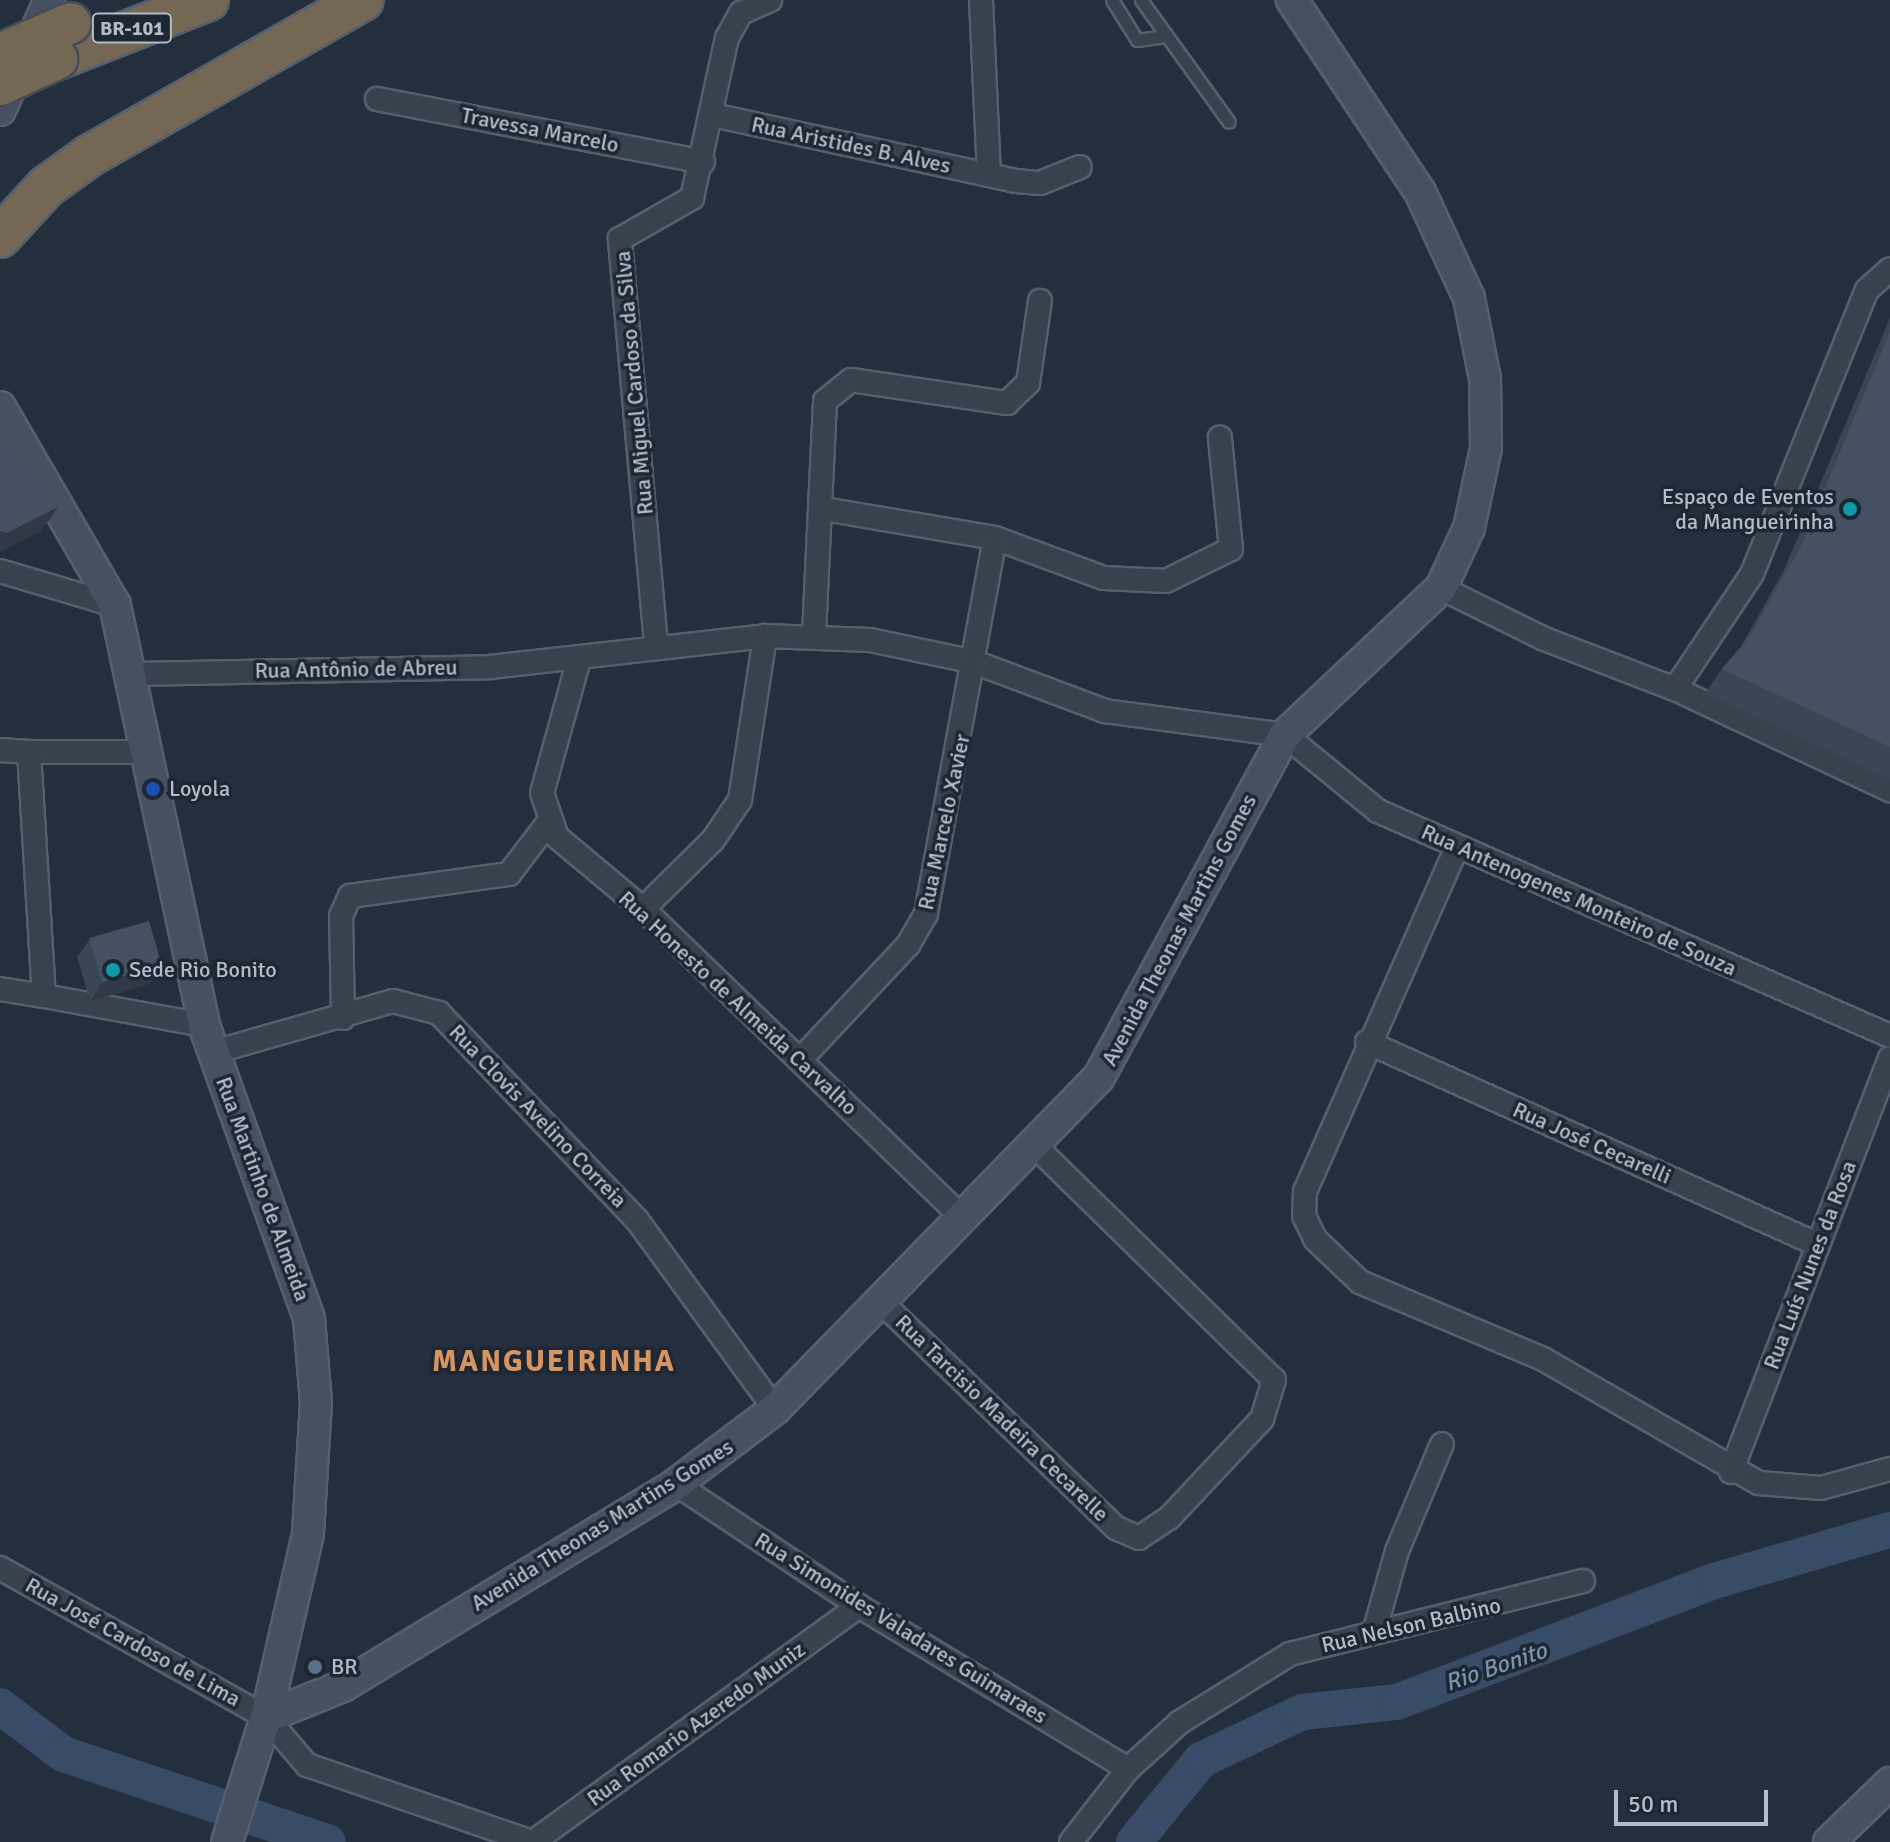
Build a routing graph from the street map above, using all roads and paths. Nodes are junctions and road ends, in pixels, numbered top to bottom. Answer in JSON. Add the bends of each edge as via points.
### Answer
{"nodes":[{"id":1,"x":131,"y":0,"type":"edge"},
{"id":2,"x":208,"y":0,"type":"edge"},
{"id":3,"x":363,"y":0,"type":"edge"},
{"id":4,"x":770,"y":0,"type":"edge"},
{"id":5,"x":981,"y":0,"type":"edge"},
{"id":6,"x":1112,"y":0,"type":"edge"},
{"id":7,"x":1141,"y":0,"type":"edge"},
{"id":8,"x":1292,"y":0,"type":"edge"},
{"id":9,"x":59,"y":27,"type":"edge"},
{"id":10,"x":1164,"y":36,"type":"junction"},
{"id":11,"x":0,"y":54,"type":"edge"},
{"id":12,"x":0,"y":85,"type":"edge"},
{"id":13,"x":377,"y":99,"type":"dead end"},
{"id":14,"x":0,"y":110,"type":"edge"},
{"id":15,"x":713,"y":115,"type":"junction"},
{"id":16,"x":1229,"y":122,"type":"dead end"},
{"id":17,"x":703,"y":162,"type":"junction"},
{"id":18,"x":1080,"y":167,"type":"dead end"},
{"id":19,"x":989,"y":175,"type":"junction"},
{"id":20,"x":0,"y":237,"type":"edge"},
{"id":21,"x":1890,"y":269,"type":"edge"},
{"id":22,"x":1040,"y":301,"type":"dead end"},
{"id":23,"x":1,"y":406,"type":"edge"},
{"id":24,"x":1220,"y":438,"type":"dead end"},
{"id":25,"x":824,"y":509,"type":"junction"},
{"id":26,"x":995,"y":538,"type":"junction"},
{"id":27,"x":0,"y":571,"type":"edge"},
{"id":28,"x":1441,"y":588,"type":"junction"},
{"id":29,"x":115,"y":605,"type":"junction"},
{"id":30,"x":814,"y":635,"type":"junction"},
{"id":31,"x":765,"y":636,"type":"junction"},
{"id":32,"x":656,"y":644,"type":"junction"},
{"id":33,"x":579,"y":659,"type":"junction"},
{"id":34,"x":974,"y":662,"type":"junction"},
{"id":35,"x":133,"y":674,"type":"junction"},
{"id":36,"x":1675,"y":689,"type":"junction"},
{"id":37,"x":1285,"y":735,"type":"junction"},
{"id":38,"x":0,"y":750,"type":"edge"},
{"id":39,"x":29,"y":752,"type":"junction"},
{"id":40,"x":146,"y":752,"type":"junction"},
{"id":41,"x":1890,"y":790,"type":"edge"},
{"id":42,"x":548,"y":823,"type":"junction"},
{"id":43,"x":1457,"y":847,"type":"junction"},
{"id":44,"x":643,"y":909,"type":"junction"},
{"id":45,"x":0,"y":989,"type":"edge"},
{"id":46,"x":44,"y":996,"type":"junction"},
{"id":47,"x":343,"y":1018,"type":"junction"},
{"id":48,"x":1890,"y":1036,"type":"edge"},
{"id":49,"x":209,"y":1039,"type":"junction"},
{"id":50,"x":1367,"y":1042,"type":"junction"},
{"id":51,"x":1890,"y":1058,"type":"edge"},
{"id":52,"x":800,"y":1060,"type":"junction"},
{"id":53,"x":1034,"y":1145,"type":"junction"},
{"id":54,"x":961,"y":1216,"type":"junction"},
{"id":55,"x":1817,"y":1244,"type":"junction"},
{"id":56,"x":879,"y":1300,"type":"junction"},
{"id":57,"x":775,"y":1409,"type":"junction"},
{"id":58,"x":1442,"y":1444,"type":"dead end"},
{"id":59,"x":1890,"y":1469,"type":"edge"},
{"id":60,"x":1731,"y":1472,"type":"junction"},
{"id":61,"x":676,"y":1484,"type":"junction"},
{"id":62,"x":0,"y":1568,"type":"edge"},
{"id":63,"x":1583,"y":1581,"type":"dead end"},
{"id":64,"x":859,"y":1606,"type":"junction"},
{"id":65,"x":1375,"y":1629,"type":"junction"},
{"id":66,"x":266,"y":1717,"type":"junction"},
{"id":67,"x":1128,"y":1769,"type":"junction"},
{"id":68,"x":1890,"y":1783,"type":"edge"},
{"id":69,"x":229,"y":1833,"type":"edge"},
{"id":70,"x":533,"y":1842,"type":"edge"},
{"id":71,"x":1071,"y":1842,"type":"edge"},
{"id":72,"x":1829,"y":1842,"type":"edge"}],
"edges":[{"from":1,"to":9,"type":"highway","number":"BR-101"},
{"from":2,"to":9,"type":"highway","number":"BR-101"},
{"from":3,"to":20,"type":"highway","via":[[89,156],[46,187]]},
{"from":4,"to":15,"type":"street","name":"Rua Miguel Cardoso da Silva","via":[[741,13],[727,38]]},
{"from":5,"to":19,"type":"street"},
{"from":6,"to":10,"type":"lane","via":[[1137,40]]},
{"from":7,"to":10,"type":"lane"},
{"from":8,"to":28,"type":"street","name":"Avenida Theonas Martins Gomes","via":[[1420,192],[1469,298],[1485,379],[1486,448],[1469,528]]},
{"from":9,"to":11,"type":"highway","number":"BR-101","bridge":true},
{"from":9,"to":12,"type":"highway","number":"BR-101","bridge":true},
{"from":9,"to":14,"type":"street"},
{"from":10,"to":16,"type":"lane"},
{"from":13,"to":17,"type":"street","name":"Travessa Marcelo"},
{"from":15,"to":17,"type":"street","name":"Rua Miguel Cardoso da Silva"},
{"from":15,"to":19,"type":"street","name":"Rua Aristides B. Alves"},
{"from":17,"to":32,"type":"street","name":"Rua Miguel Cardoso da Silva","via":[[687,205],[640,222],[620,239]]},
{"from":18,"to":19,"type":"street","name":"Rua Aristides B. Alves","via":[[1040,183]]},
{"from":21,"to":36,"type":"street","via":[[1867,290],[1752,574]]},
{"from":22,"to":25,"type":"street","via":[[1028,383],[1007,403],[851,380],[832,390],[820,430]]},
{"from":23,"to":29,"type":"street","name":"Rua Martinho de Almeida"},
{"from":24,"to":26,"type":"street","via":[[1233,541],[1220,560],[1140,583],[1067,567]]},
{"from":25,"to":26,"type":"street"},
{"from":25,"to":30,"type":"street"},
{"from":26,"to":34,"type":"street","name":"Rua Marcelo Xavier"},
{"from":27,"to":29,"type":"street"},
{"from":28,"to":36,"type":"street","via":[[1542,638]]},
{"from":28,"to":37,"type":"street","name":"Avenida Theonas Martins Gomes"},
{"from":29,"to":35,"type":"street","name":"Rua Martinho de Almeida"},
{"from":30,"to":31,"type":"street","name":"Rua Antônio de Abreu"},
{"from":30,"to":34,"type":"street","name":"Rua Antônio de Abreu"},
{"from":31,"to":32,"type":"street","name":"Rua Antônio de Abreu"},
{"from":31,"to":44,"type":"street","via":[[740,800],[713,840]]},
{"from":32,"to":33,"type":"street","name":"Rua Antônio de Abreu"},
{"from":33,"to":35,"type":"street","name":"Rua Antônio de Abreu"},
{"from":33,"to":42,"type":"street","via":[[545,778]]},
{"from":34,"to":37,"type":"street","name":"Rua Antônio de Abreu","via":[[1105,711]]},
{"from":34,"to":52,"type":"street","name":"Rua Marcelo Xavier","via":[[926,914],[908,945]]},
{"from":35,"to":40,"type":"street","name":"Rua Martinho de Almeida"},
{"from":36,"to":41,"type":"street"},
{"from":37,"to":43,"type":"street","name":"Rua Antenogenes Monteiro de Souza","via":[[1361,802]]},
{"from":37,"to":53,"type":"street","name":"Avenida Theonas Martins Gomes","via":[[1117,1051]]},
{"from":38,"to":39,"type":"street"},
{"from":39,"to":40,"type":"street"},
{"from":39,"to":46,"type":"street"},
{"from":40,"to":49,"type":"street","name":"Rua Martinho de Almeida"},
{"from":42,"to":44,"type":"street","name":"Rua Honesto de Almeida Carvalho","via":[[572,853]]},
{"from":42,"to":47,"type":"street","via":[[509,874],[350,896],[341,916]]},
{"from":43,"to":48,"type":"street","name":"Rua Antenogenes Monteiro de Souza"},
{"from":43,"to":50,"type":"street"},
{"from":44,"to":52,"type":"street","name":"Rua Honesto de Almeida Carvalho"},
{"from":45,"to":46,"type":"street"},
{"from":46,"to":49,"type":"street"},
{"from":47,"to":49,"type":"street","name":"Rua Clovis Avelino Correia"},
{"from":47,"to":57,"type":"street","name":"Rua Clovis Avelino Correia","via":[[393,1001],[439,1013],[637,1220]]},
{"from":49,"to":66,"type":"street","name":"Rua Martinho de Almeida","via":[[293,1264],[314,1359],[308,1534]]},
{"from":50,"to":55,"type":"street","name":"Rua José Cecarelli"},
{"from":50,"to":60,"type":"street","via":[[1305,1191],[1304,1216],[1337,1266],[1543,1359]]},
{"from":51,"to":55,"type":"street","name":"Rua Luís Nunes da Rosa"},
{"from":52,"to":54,"type":"street","name":"Rua Honesto de Almeida Carvalho"},
{"from":53,"to":54,"type":"street","name":"Avenida Theonas Martins Gomes"},
{"from":53,"to":56,"type":"street","name":"Rua Tarcisio Madeira Cecarelle","via":[[1268,1369],[1274,1391],[1262,1419],[1169,1518],[1147,1534],[1128,1536]]},
{"from":54,"to":56,"type":"street","name":"Avenida Theonas Martins Gomes"},
{"from":55,"to":60,"type":"street","name":"Rua Luís Nunes da Rosa"},
{"from":56,"to":57,"type":"street","name":"Avenida Theonas Martins Gomes"},
{"from":57,"to":61,"type":"street","name":"Avenida Theonas Martins Gomes"},
{"from":58,"to":65,"type":"street","via":[[1397,1551]]},
{"from":59,"to":60,"type":"street","via":[[1787,1491]]},
{"from":61,"to":64,"type":"street","name":"Rua Simonides Valadares Guimaraes"},
{"from":61,"to":66,"type":"street","name":"Avenida Theonas Martins Gomes","via":[[343,1686]]},
{"from":62,"to":66,"type":"street","name":"Rua José Cardoso de Lima"},
{"from":63,"to":65,"type":"street","name":"Rua Nelson Balbino","via":[[1477,1612]]},
{"from":64,"to":67,"type":"street","name":"Rua Simonides Valadares Guimaraes"},
{"from":64,"to":70,"type":"street","name":"Rua Romario Azeredo Muniz"},
{"from":65,"to":67,"type":"street","name":"Rua Nelson Balbino","via":[[1290,1654],[1243,1681]]},
{"from":66,"to":69,"type":"street","name":"Rua Martinho de Almeida"},
{"from":66,"to":70,"type":"street","via":[[307,1765]]},
{"from":67,"to":71,"type":"street","name":"Rua Nelson Balbino"},
{"from":68,"to":72,"type":"street"}]}
